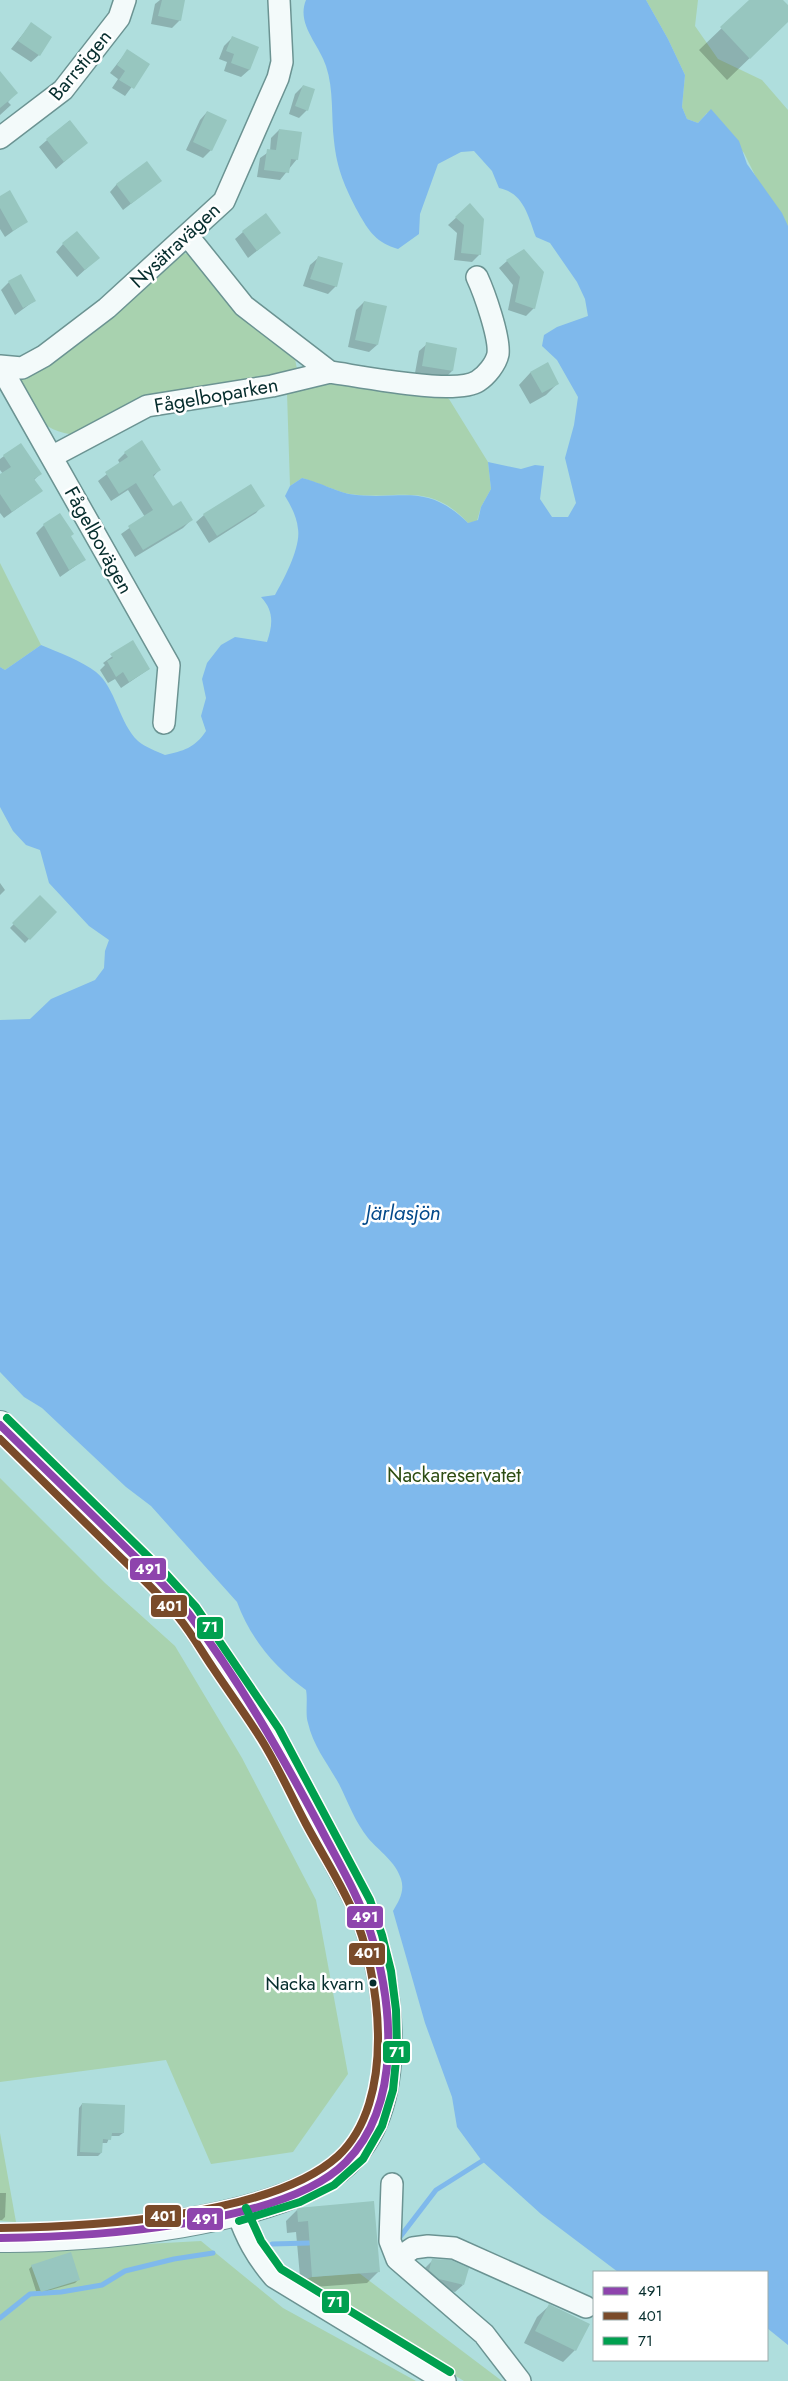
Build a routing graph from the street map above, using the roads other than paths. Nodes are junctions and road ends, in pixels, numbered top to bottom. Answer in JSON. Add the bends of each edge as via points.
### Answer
{"nodes":[{"id":1,"x":126,"y":0,"type":"edge"},
{"id":2,"x":279,"y":0,"type":"edge"},
{"id":3,"x":0,"y":138,"type":"edge"},
{"id":4,"x":187,"y":235,"type":"junction"},
{"id":5,"x":477,"y":277,"type":"dead end"},
{"id":6,"x":0,"y":366,"type":"edge"},
{"id":7,"x":330,"y":372,"type":"junction"},
{"id":8,"x":53,"y":456,"type":"junction"},
{"id":9,"x":164,"y":723,"type":"dead end"},
{"id":10,"x":0,"y":1425,"type":"edge"},
{"id":11,"x":392,"y":2184,"type":"dead end"},
{"id":12,"x":237,"y":2210,"type":"junction"},
{"id":13,"x":0,"y":2238,"type":"edge"},
{"id":14,"x":397,"y":2259,"type":"junction"},
{"id":15,"x":586,"y":2307,"type":"dead end"},
{"id":16,"x":445,"y":2381,"type":"edge"},
{"id":17,"x":520,"y":2381,"type":"edge"}],
"edges":[{"from":1,"to":3,"type":"street","name":"Barrstigen","via":[[119,18],[64,90]]},
{"from":2,"to":4,"type":"street","name":"Nysätravägen","via":[[282,62],[278,78],[224,201]]},
{"from":4,"to":6,"type":"street","name":"Nysätravägen","via":[[107,308],[44,356],[22,368]]},
{"from":4,"to":7,"type":"street","name":"Fågelboparken","via":[[244,306]]},
{"from":5,"to":7,"type":"street","name":"Fågelboparken","via":[[488,300],[498,354],[491,370],[476,382],[434,387]]},
{"from":6,"to":8,"type":"street","name":"Fågelbovägen"},
{"from":7,"to":8,"type":"street","name":"Fågelboparken","via":[[272,386],[147,406]]},
{"from":8,"to":9,"type":"street","name":"Fågelbovägen","via":[[168,665]]},
{"from":10,"to":12,"type":"main road","via":[[188,1613],[270,1734],[344,1872],[371,1931],[385,2009],[388,2064],[365,2141],[347,2162],[312,2186],[274,2201]]},
{"from":11,"to":14,"type":"street","via":[[390,2241]]},
{"from":12,"to":13,"type":"main road","via":[[154,2228]]},
{"from":12,"to":16,"type":"street","via":[[257,2257],[274,2277]]},
{"from":14,"to":15,"type":"street","via":[[413,2248],[454,2248]]},
{"from":14,"to":17,"type":"street","via":[[484,2334]]}]}
